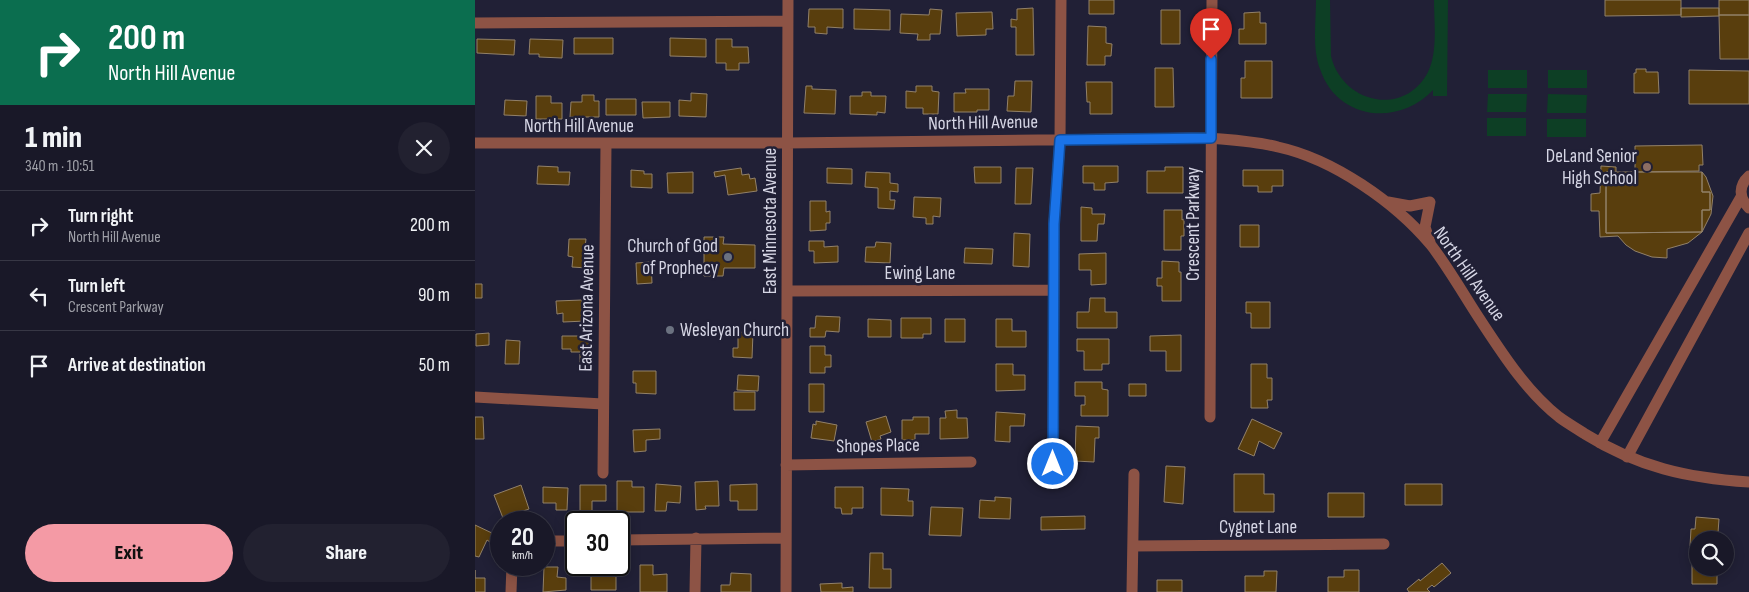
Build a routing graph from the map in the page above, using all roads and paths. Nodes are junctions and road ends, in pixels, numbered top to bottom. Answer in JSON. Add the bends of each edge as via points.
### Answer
{"nodes":[{"id":1,"x":788,"y":0,"type":"edge"},
{"id":2,"x":1061,"y":0,"type":"edge"},
{"id":3,"x":1211,"y":0,"type":"edge"},
{"id":4,"x":788,"y":21,"type":"junction"},
{"id":5,"x":475,"y":23,"type":"edge"},
{"id":6,"x":1211,"y":138,"type":"junction"},
{"id":7,"x":1060,"y":140,"type":"junction"},
{"id":8,"x":475,"y":143,"type":"edge"},
{"id":9,"x":787,"y":143,"type":"junction"},
{"id":10,"x":606,"y":144,"type":"junction"},
{"id":11,"x":1749,"y":176,"type":"edge"},
{"id":12,"x":1741,"y":197,"type":"junction"},
{"id":13,"x":1384,"y":201,"type":"junction"},
{"id":14,"x":1749,"y":208,"type":"edge"},
{"id":15,"x":1749,"y":233,"type":"edge"},
{"id":16,"x":1431,"y":246,"type":"junction"},
{"id":17,"x":787,"y":290,"type":"junction"},
{"id":18,"x":1053,"y":290,"type":"junction"},
{"id":19,"x":475,"y":396,"type":"edge"},
{"id":20,"x":603,"y":404,"type":"junction"},
{"id":21,"x":1210,"y":417,"type":"dead end"},
{"id":22,"x":1600,"y":443,"type":"junction"},
{"id":23,"x":1627,"y":457,"type":"junction"},
{"id":24,"x":971,"y":462,"type":"dead end"},
{"id":25,"x":1053,"y":464,"type":"dead end"},
{"id":26,"x":786,"y":465,"type":"junction"},
{"id":27,"x":603,"y":473,"type":"dead end"},
{"id":28,"x":1134,"y":474,"type":"dead end"},
{"id":29,"x":1749,"y":482,"type":"edge"},
{"id":30,"x":696,"y":538,"type":"junction"},
{"id":31,"x":786,"y":538,"type":"junction"},
{"id":32,"x":630,"y":540,"type":"edge"},
{"id":33,"x":1384,"y":544,"type":"dead end"},
{"id":34,"x":1133,"y":546,"type":"junction"},
{"id":35,"x":511,"y":576,"type":"edge"},
{"id":36,"x":511,"y":592,"type":"edge"},
{"id":37,"x":695,"y":592,"type":"edge"},
{"id":38,"x":786,"y":592,"type":"edge"},
{"id":39,"x":1132,"y":592,"type":"edge"}],
"edges":[{"from":1,"to":4,"type":"street","name":"East Minnesota Avenue"},
{"from":2,"to":7,"type":"street"},
{"from":3,"to":6,"type":"street","name":"Crescent Parkway"},
{"from":4,"to":5,"type":"street"},
{"from":4,"to":9,"type":"street","name":"East Minnesota Avenue"},
{"from":6,"to":7,"type":"street","name":"North Hill Avenue"},
{"from":6,"to":13,"type":"street","name":"North Hill Avenue","via":[[1279,147],[1313,158],[1353,179]]},
{"from":6,"to":21,"type":"street","name":"Crescent Parkway"},
{"from":7,"to":9,"type":"street","name":"North Hill Avenue"},
{"from":7,"to":18,"type":"street"},
{"from":8,"to":10,"type":"street","name":"North Hill Avenue"},
{"from":9,"to":10,"type":"street","name":"North Hill Avenue"},
{"from":9,"to":17,"type":"street","name":"East Minnesota Avenue"},
{"from":10,"to":20,"type":"street","name":"East Arizona Avenue"},
{"from":11,"to":12,"type":"street","via":[[1742,185]]},
{"from":12,"to":14,"type":"street"},
{"from":12,"to":22,"type":"street"},
{"from":13,"to":16,"type":"street","name":"North Hill Avenue"},
{"from":13,"to":16,"type":"street","via":[[1410,206],[1430,202],[1425,227]]},
{"from":15,"to":23,"type":"street"},
{"from":16,"to":22,"type":"street","name":"North Hill Avenue","via":[[1494,341],[1533,392],[1560,418]]},
{"from":17,"to":18,"type":"street","name":"Ewing Lane"},
{"from":17,"to":26,"type":"street","name":"East Minnesota Avenue"},
{"from":18,"to":25,"type":"street"},
{"from":19,"to":20,"type":"street"},
{"from":20,"to":27,"type":"street","name":"East Arizona Avenue"},
{"from":22,"to":23,"type":"street","name":"North Hill Avenue"},
{"from":23,"to":29,"type":"street","name":"North Hill Avenue","via":[[1665,470],[1715,480]]},
{"from":24,"to":26,"type":"street","name":"Shopes Place"},
{"from":26,"to":31,"type":"street","name":"East Minnesota Avenue"},
{"from":28,"to":34,"type":"street"},
{"from":30,"to":31,"type":"street"},
{"from":30,"to":32,"type":"street"},
{"from":30,"to":37,"type":"street"},
{"from":31,"to":38,"type":"street","name":"East Minnesota Avenue"},
{"from":33,"to":34,"type":"street","name":"Cygnet Lane"},
{"from":34,"to":39,"type":"street"},
{"from":35,"to":36,"type":"street"}]}
